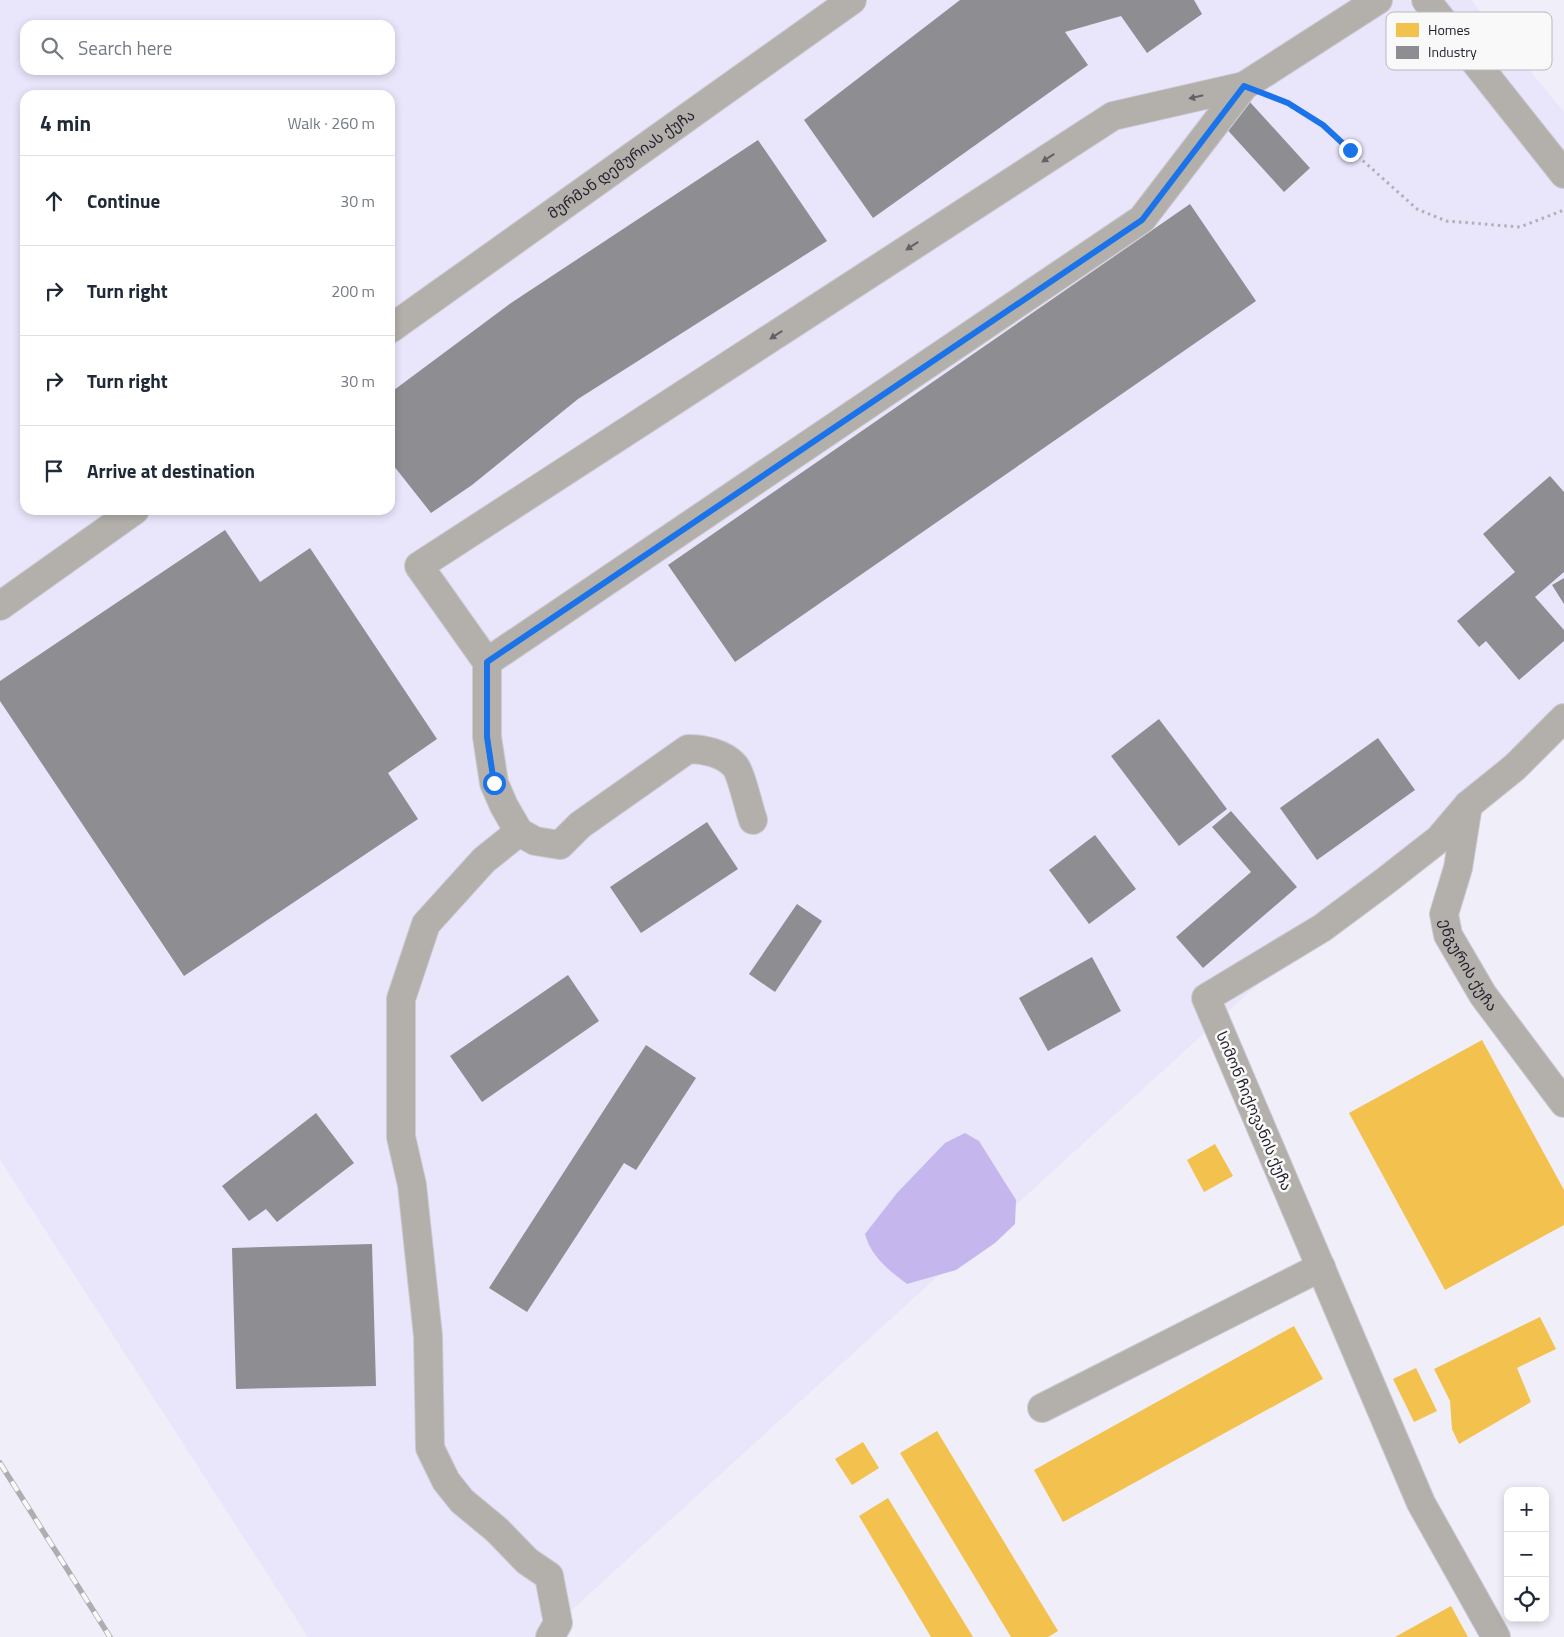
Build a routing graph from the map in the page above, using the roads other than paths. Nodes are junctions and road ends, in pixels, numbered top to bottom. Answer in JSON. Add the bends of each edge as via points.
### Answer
{"nodes":[{"id":1,"x":852,"y":0,"type":"edge"},
{"id":2,"x":1378,"y":0,"type":"edge"},
{"id":3,"x":1426,"y":0,"type":"edge"},
{"id":4,"x":1436,"y":12,"type":"edge"},
{"id":5,"x":1482,"y":70,"type":"edge"},
{"id":6,"x":1244,"y":86,"type":"junction"},
{"id":7,"x":1564,"y":174,"type":"edge"},
{"id":8,"x":395,"y":325,"type":"edge"},
{"id":9,"x":128,"y":515,"type":"edge"},
{"id":10,"x":0,"y":606,"type":"edge"},
{"id":11,"x":487,"y":662,"type":"junction"},
{"id":12,"x":1562,"y":724,"type":"edge"},
{"id":13,"x":1468,"y":805,"type":"junction"},
{"id":14,"x":753,"y":820,"type":"dead end"},
{"id":15,"x":519,"y":832,"type":"junction"},
{"id":16,"x":1564,"y":1103,"type":"edge"},
{"id":17,"x":1321,"y":1267,"type":"junction"},
{"id":18,"x":1042,"y":1408,"type":"dead end"},
{"id":19,"x":550,"y":1637,"type":"edge"},
{"id":20,"x":1496,"y":1637,"type":"edge"}],
"edges":[{"from":1,"to":8,"type":"street","name":"მურმან დემურიას ქუჩა"},
{"from":2,"to":6,"type":"street"},
{"from":3,"to":4,"type":"street"},
{"from":5,"to":7,"type":"street"},
{"from":6,"to":11,"type":"street","via":[[1142,220]]},
{"from":6,"to":11,"type":"street","one_way":true,"via":[[1113,116],[419,566]]},
{"from":9,"to":10,"type":"street"},
{"from":11,"to":15,"type":"street","via":[[487,737],[494,783]]},
{"from":12,"to":13,"type":"street","name":"სიმონ ჩიქოვანის ქუჩა"},
{"from":13,"to":16,"type":"street","name":"ენგურის ქუჩა","via":[[1458,868],[1444,914],[1448,935],[1484,995]]},
{"from":13,"to":17,"type":"street","name":"სიმონ ჩიქოვანის ქუჩა","via":[[1439,838],[1338,917],[1206,998]]},
{"from":14,"to":15,"type":"street","via":[[735,766],[714,753],[688,749],[580,825],[560,845],[535,841]]},
{"from":15,"to":19,"type":"street","via":[[484,860],[426,924],[401,999],[401,1137],[412,1185],[428,1336],[430,1448],[446,1481],[462,1501],[549,1576],[558,1623]]},
{"from":17,"to":18,"type":"street"},
{"from":17,"to":20,"type":"street","name":"სიმონ ჩიქოვანის ქუჩა","via":[[1421,1503]]}]}
